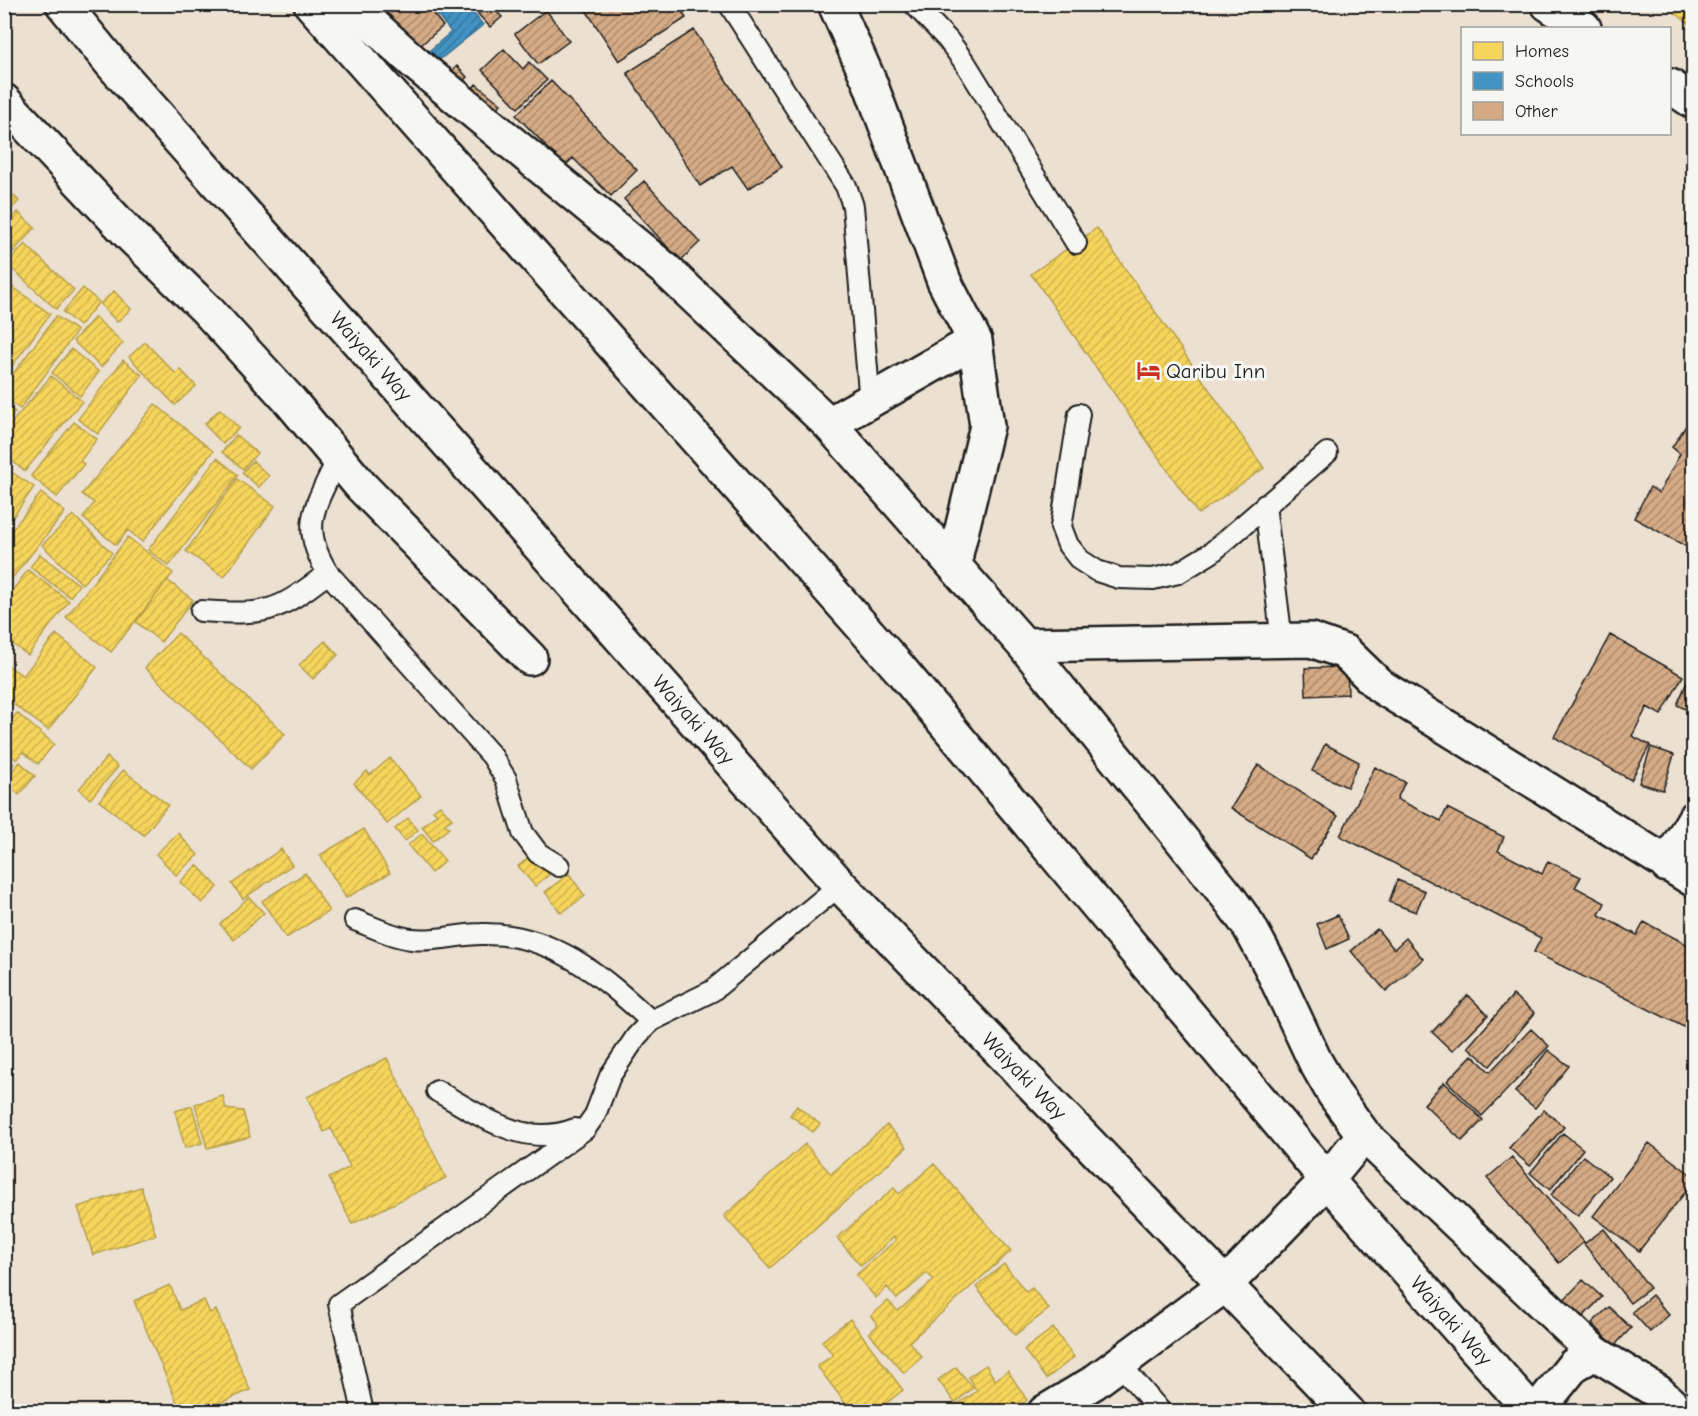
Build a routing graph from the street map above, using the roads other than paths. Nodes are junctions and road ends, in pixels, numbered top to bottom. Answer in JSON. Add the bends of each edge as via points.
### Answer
{"nodes":[{"id":1,"x":63,"y":4,"type":"edge"},
{"id":2,"x":311,"y":4,"type":"edge"},
{"id":3,"x":350,"y":4,"type":"edge"},
{"id":4,"x":729,"y":4,"type":"edge"},
{"id":5,"x":835,"y":4,"type":"edge"},
{"id":6,"x":914,"y":4,"type":"edge"},
{"id":7,"x":1548,"y":4,"type":"edge"},
{"id":8,"x":1582,"y":27,"type":"edge"},
{"id":9,"x":1671,"y":87,"type":"edge"},
{"id":10,"x":4,"y":101,"type":"edge"},
{"id":11,"x":1694,"y":102,"type":"edge"},
{"id":12,"x":1076,"y":243,"type":"dead end"},
{"id":13,"x":975,"y":341,"type":"junction"},
{"id":14,"x":870,"y":403,"type":"junction"},
{"id":15,"x":1079,"y":414,"type":"dead end"},
{"id":16,"x":829,"y":424,"type":"junction"},
{"id":17,"x":1327,"y":453,"type":"dead end"},
{"id":18,"x":337,"y":460,"type":"junction"},
{"id":19,"x":1265,"y":506,"type":"junction"},
{"id":20,"x":956,"y":568,"type":"junction"},
{"id":21,"x":328,"y":573,"type":"junction"},
{"id":22,"x":201,"y":611,"type":"dead end"},
{"id":23,"x":1282,"y":641,"type":"junction"},
{"id":24,"x":1024,"y":645,"type":"junction"},
{"id":25,"x":530,"y":657,"type":"dead end"},
{"id":26,"x":1694,"y":819,"type":"edge"},
{"id":27,"x":559,"y":866,"type":"dead end"},
{"id":28,"x":1680,"y":872,"type":"edge"},
{"id":29,"x":840,"y":885,"type":"junction"},
{"id":30,"x":356,"y":920,"type":"dead end"},
{"id":31,"x":651,"y":1021,"type":"junction"},
{"id":32,"x":436,"y":1091,"type":"dead end"},
{"id":33,"x":588,"y":1124,"type":"junction"},
{"id":34,"x":1364,"y":1135,"type":"junction"},
{"id":35,"x":1327,"y":1180,"type":"junction"},
{"id":36,"x":1225,"y":1285,"type":"junction"},
{"id":37,"x":1595,"y":1353,"type":"junction"},
{"id":38,"x":1120,"y":1364,"type":"junction"},
{"id":39,"x":363,"y":1412,"type":"edge"},
{"id":40,"x":1045,"y":1412,"type":"edge"},
{"id":41,"x":1161,"y":1412,"type":"edge"},
{"id":42,"x":1348,"y":1412,"type":"edge"},
{"id":43,"x":1534,"y":1412,"type":"edge"},
{"id":44,"x":1679,"y":1412,"type":"edge"}],
"edges":[{"from":1,"to":29,"type":"main road","name":"Waiyaki Way"},
{"from":2,"to":35,"type":"main road","name":"Waiyaki Way","via":[[900,669]]},
{"from":3,"to":16,"type":"main road","via":[[416,64],[666,270]]},
{"from":4,"to":14,"type":"lane","via":[[846,186],[853,206]]},
{"from":5,"to":13,"type":"main road","via":[[870,83],[944,281]]},
{"from":6,"to":12,"type":"lane","via":[[966,64]]},
{"from":7,"to":8,"type":"main road"},
{"from":9,"to":11,"type":"main road"},
{"from":10,"to":18,"type":"main road","via":[[207,310],[291,402]]},
{"from":13,"to":14,"type":"main road"},
{"from":13,"to":20,"type":"main road","via":[[987,426],[958,544]]},
{"from":14,"to":16,"type":"main road"},
{"from":15,"to":19,"type":"lane","via":[[1061,527],[1080,560],[1097,571],[1119,578],[1153,579],[1178,573],[1211,553]]},
{"from":16,"to":20,"type":"main road"},
{"from":17,"to":19,"type":"lane"},
{"from":18,"to":21,"type":"lane","via":[[313,514],[311,536]]},
{"from":18,"to":25,"type":"main road"},
{"from":19,"to":23,"type":"lane"},
{"from":20,"to":24,"type":"main road"},
{"from":21,"to":22,"type":"lane","via":[[273,610],[250,614]]},
{"from":21,"to":27,"type":"lane","via":[[492,756],[506,779],[523,833],[538,853]]},
{"from":23,"to":24,"type":"main road"},
{"from":23,"to":28,"type":"main road","via":[[1311,640],[1345,652],[1380,686]]},
{"from":24,"to":34,"type":"main road","via":[[1249,926],[1315,1061]]},
{"from":26,"to":28,"type":"main road"},
{"from":29,"to":31,"type":"lane","via":[[711,991]]},
{"from":29,"to":36,"type":"main road","name":"Waiyaki Way"},
{"from":30,"to":31,"type":"lane","via":[[411,939],[481,934],[531,939],[579,960]]},
{"from":31,"to":33,"type":"lane","via":[[610,1076]]},
{"from":32,"to":33,"type":"lane","via":[[512,1131],[555,1137]]},
{"from":33,"to":39,"type":"lane","via":[[339,1304]]},
{"from":34,"to":35,"type":"main road"},
{"from":34,"to":37,"type":"main road"},
{"from":35,"to":36,"type":"main road"},
{"from":35,"to":43,"type":"main road","name":"Waiyaki Way"},
{"from":36,"to":38,"type":"main road"},
{"from":36,"to":42,"type":"main road","name":"Waiyaki Way"},
{"from":37,"to":43,"type":"main road","via":[[1574,1365]]},
{"from":37,"to":44,"type":"main road","via":[[1658,1392]]},
{"from":38,"to":40,"type":"main road"},
{"from":38,"to":41,"type":"lane"}]}
